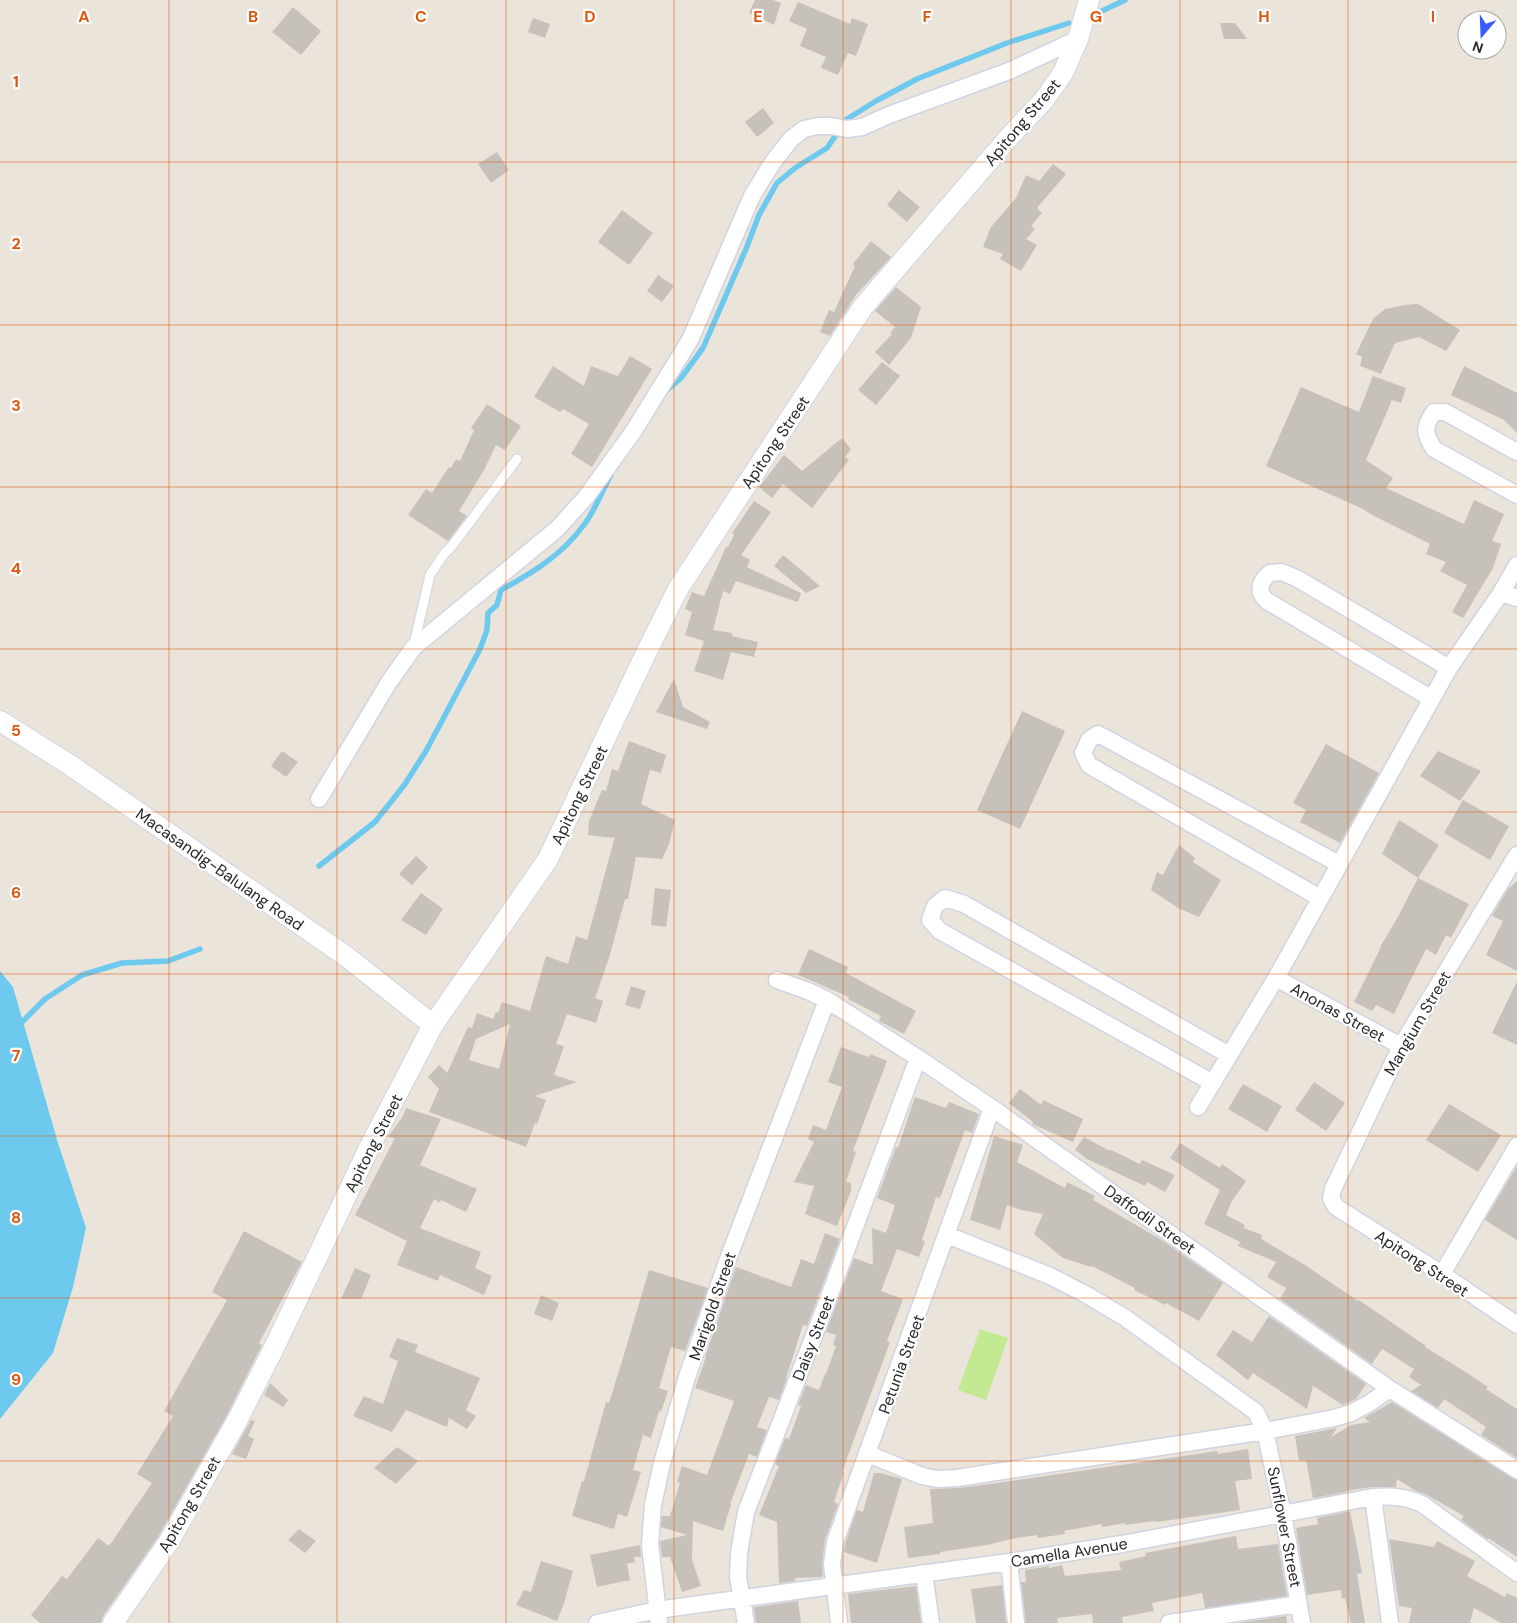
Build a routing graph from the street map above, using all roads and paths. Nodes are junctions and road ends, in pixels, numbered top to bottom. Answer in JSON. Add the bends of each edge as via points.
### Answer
{"nodes":[{"id":1,"x":1089,"y":0,"type":"edge"},
{"id":2,"x":1078,"y":39,"type":"junction"},
{"id":3,"x":1517,"y":452,"type":"edge"},
{"id":4,"x":517,"y":459,"type":"dead end"},
{"id":5,"x":1517,"y":495,"type":"edge"},
{"id":6,"x":1517,"y":565,"type":"edge"},
{"id":7,"x":1501,"y":593,"type":"junction"},
{"id":8,"x":1517,"y":598,"type":"edge"},
{"id":9,"x":414,"y":647,"type":"junction"},
{"id":10,"x":1449,"y":668,"type":"junction"},
{"id":11,"x":1432,"y":699,"type":"junction"},
{"id":12,"x":0,"y":721,"type":"edge"},
{"id":13,"x":320,"y":799,"type":"dead end"},
{"id":14,"x":1517,"y":855,"type":"edge"},
{"id":15,"x":1339,"y":864,"type":"junction"},
{"id":16,"x":1320,"y":898,"type":"junction"},
{"id":17,"x":1276,"y":978,"type":"junction"},
{"id":18,"x":777,"y":980,"type":"dead end"},
{"id":19,"x":826,"y":1000,"type":"junction"},
{"id":20,"x":434,"y":1025,"type":"junction"},
{"id":21,"x":1401,"y":1046,"type":"junction"},
{"id":22,"x":1229,"y":1055,"type":"junction"},
{"id":23,"x":918,"y":1058,"type":"junction"},
{"id":24,"x":1213,"y":1082,"type":"junction"},
{"id":25,"x":1198,"y":1107,"type":"dead end"},
{"id":26,"x":992,"y":1108,"type":"junction"},
{"id":27,"x":1517,"y":1146,"type":"edge"},
{"id":28,"x":1331,"y":1198,"type":"joint"},
{"id":29,"x":947,"y":1235,"type":"junction"},
{"id":30,"x":1442,"y":1274,"type":"junction"},
{"id":31,"x":1517,"y":1325,"type":"edge"},
{"id":32,"x":1390,"y":1389,"type":"junction"},
{"id":33,"x":1265,"y":1431,"type":"junction"},
{"id":34,"x":868,"y":1454,"type":"junction"},
{"id":35,"x":1517,"y":1470,"type":"edge"},
{"id":36,"x":1373,"y":1497,"type":"junction"},
{"id":37,"x":1283,"y":1514,"type":"junction"},
{"id":38,"x":1009,"y":1562,"type":"junction"},
{"id":39,"x":924,"y":1573,"type":"junction"},
{"id":40,"x":1517,"y":1573,"type":"edge"},
{"id":41,"x":834,"y":1585,"type":"junction"},
{"id":42,"x":742,"y":1598,"type":"junction"},
{"id":43,"x":1299,"y":1604,"type":"junction"},
{"id":44,"x":658,"y":1617,"type":"edge"},
{"id":45,"x":113,"y":1623,"type":"edge"},
{"id":46,"x":597,"y":1623,"type":"edge"},
{"id":47,"x":746,"y":1623,"type":"edge"},
{"id":48,"x":839,"y":1623,"type":"edge"},
{"id":49,"x":931,"y":1623,"type":"edge"},
{"id":50,"x":1016,"y":1623,"type":"edge"},
{"id":51,"x":1169,"y":1623,"type":"edge"},
{"id":52,"x":1302,"y":1623,"type":"edge"},
{"id":53,"x":1390,"y":1623,"type":"edge"}],
"edges":[{"from":1,"to":2,"type":"street","name":"Apitong Street"},
{"from":2,"to":9,"type":"street","via":[[1009,71],[862,127],[818,126],[804,129],[791,139],[752,196],[690,340],[633,432],[586,497],[558,529]]},
{"from":2,"to":20,"type":"street","name":"Apitong Street","via":[[1063,73],[1044,100],[864,307],[714,533],[674,598],[548,858]]},
{"from":3,"to":5,"type":"street","via":[[1445,412],[1434,412],[1427,423],[1426,436],[1434,449]]},
{"from":4,"to":9,"type":"lane","via":[[430,575]]},
{"from":6,"to":7,"type":"street"},
{"from":7,"to":8,"type":"street"},
{"from":7,"to":10,"type":"street"},
{"from":9,"to":13,"type":"street"},
{"from":10,"to":11,"type":"street"},
{"from":10,"to":11,"type":"street","via":[[1298,579],[1282,572],[1270,573],[1263,581],[1260,591],[1267,601]]},
{"from":11,"to":15,"type":"street"},
{"from":12,"to":20,"type":"street","name":"Macasandig-Balulang Road","via":[[70,765],[339,952]]},
{"from":14,"to":21,"type":"street","name":"Mangium Street"},
{"from":15,"to":16,"type":"street"},
{"from":15,"to":16,"type":"street","via":[[1098,734],[1089,740],[1083,753],[1089,765]]},
{"from":16,"to":17,"type":"street"},
{"from":17,"to":21,"type":"street","name":"Anonas Street"},
{"from":17,"to":22,"type":"street"},
{"from":18,"to":19,"type":"street","name":"Daffodil Street"},
{"from":19,"to":23,"type":"street","name":"Daffodil Street"},
{"from":19,"to":44,"type":"street","name":"Marigold Street","via":[[728,1260],[687,1378],[662,1463],[653,1505],[650,1544]]},
{"from":20,"to":45,"type":"street","name":"Apitong Street","via":[[370,1146],[237,1421],[168,1543]]},
{"from":21,"to":28,"type":"street","name":"Mangium Street"},
{"from":22,"to":24,"type":"street"},
{"from":22,"to":24,"type":"street","via":[[964,904],[945,898],[934,906],[930,920],[940,931]]},
{"from":23,"to":26,"type":"street","name":"Daffodil Street"},
{"from":23,"to":42,"type":"street","name":"Daisy Street","via":[[746,1512],[739,1553],[738,1577]]},
{"from":24,"to":25,"type":"street"},
{"from":26,"to":29,"type":"street","name":"Petunia Street"},
{"from":26,"to":32,"type":"street","name":"Daffodil Street"},
{"from":27,"to":30,"type":"street"},
{"from":28,"to":30,"type":"street","name":"Apitong Street","via":[[1336,1207]]},
{"from":29,"to":33,"type":"street","name":"Sunflower Street","via":[[1050,1276],[1124,1317],[1244,1402],[1256,1412]]},
{"from":29,"to":34,"type":"street","name":"Petunia Street"},
{"from":30,"to":31,"type":"street","name":"Apitong Street"},
{"from":32,"to":33,"type":"street","via":[[1351,1413]]},
{"from":32,"to":35,"type":"street","name":"Daffodil Street"},
{"from":33,"to":34,"type":"street","via":[[957,1478],[922,1476]]},
{"from":33,"to":37,"type":"street","name":"Sunflower Street"},
{"from":34,"to":41,"type":"street","name":"Petunia Street","via":[[835,1542]]},
{"from":36,"to":37,"type":"street","name":"Camella Avenue"},
{"from":36,"to":40,"type":"street","name":"Camella Avenue","via":[[1407,1497],[1422,1504]]},
{"from":36,"to":53,"type":"street"},
{"from":37,"to":38,"type":"street","name":"Camella Avenue"},
{"from":37,"to":43,"type":"street","name":"Sunflower Street"},
{"from":38,"to":39,"type":"street","name":"Camella Avenue"},
{"from":38,"to":50,"type":"street"},
{"from":39,"to":41,"type":"street","name":"Camella Avenue"},
{"from":39,"to":49,"type":"street"},
{"from":41,"to":42,"type":"street","name":"Camella Avenue"},
{"from":41,"to":48,"type":"street","name":"Petunia Street"},
{"from":42,"to":44,"type":"street","name":"Camella Avenue"},
{"from":42,"to":47,"type":"street","name":"Daisy Street"},
{"from":43,"to":51,"type":"street"},
{"from":43,"to":52,"type":"street","name":"Sunflower Street"},
{"from":44,"to":46,"type":"street","name":"Camella Avenue"}]}
